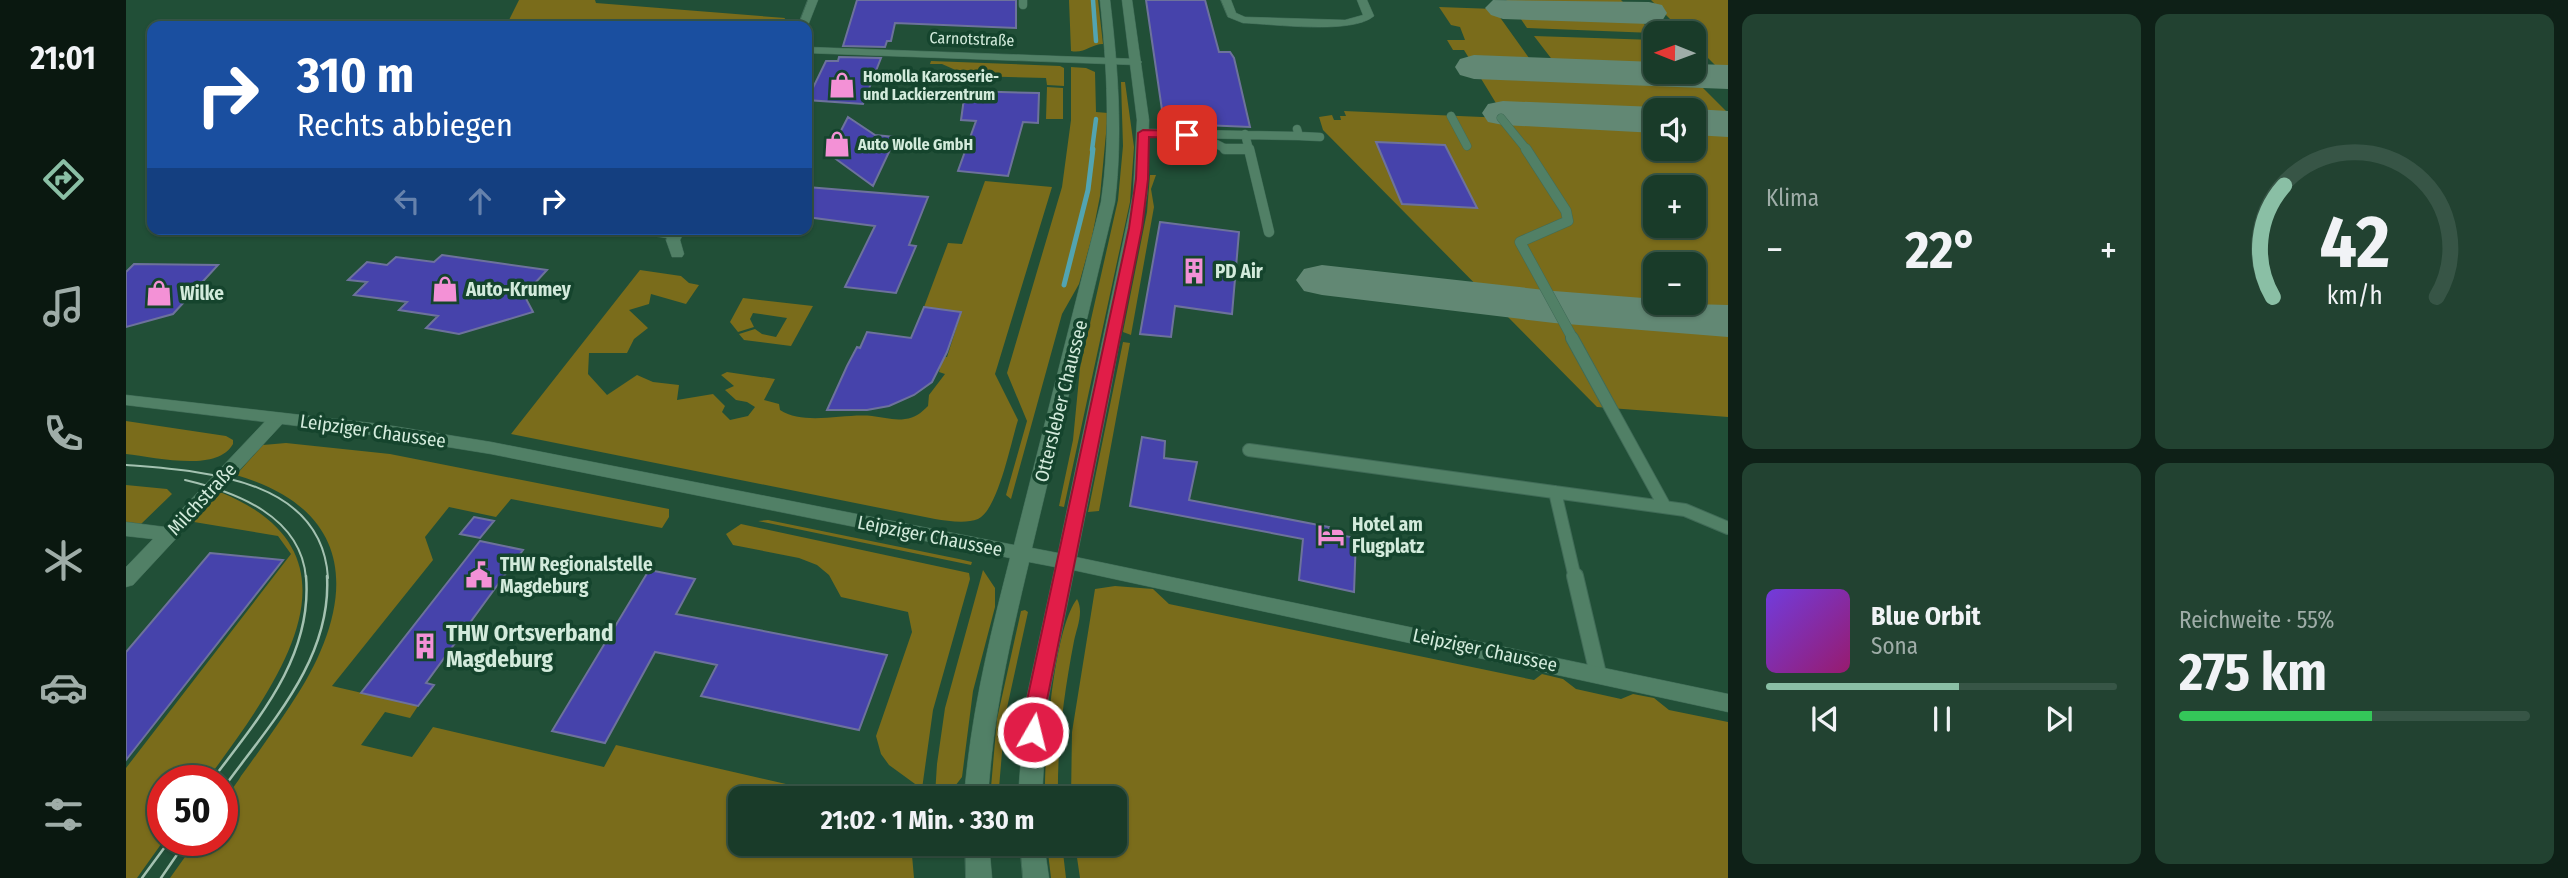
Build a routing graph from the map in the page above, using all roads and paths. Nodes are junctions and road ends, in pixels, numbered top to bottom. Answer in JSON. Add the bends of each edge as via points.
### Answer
{"nodes":[{"id":1,"x":813,"y":0,"type":"edge"},
{"id":2,"x":1105,"y":0,"type":"edge"},
{"id":3,"x":1127,"y":0,"type":"edge"},
{"id":4,"x":1226,"y":0,"type":"edge"},
{"id":5,"x":1362,"y":0,"type":"edge"},
{"id":6,"x":805,"y":21,"type":"edge"},
{"id":7,"x":812,"y":50,"type":"edge"},
{"id":8,"x":1112,"y":61,"type":"junction"},
{"id":9,"x":1137,"y":62,"type":"junction"},
{"id":10,"x":1451,"y":116,"type":"dead end"},
{"id":11,"x":1501,"y":118,"type":"dead end"},
{"id":12,"x":1143,"y":133,"type":"junction"},
{"id":13,"x":1298,"y":133,"type":"joint"},
{"id":14,"x":1245,"y":134,"type":"junction"},
{"id":15,"x":1197,"y":135,"type":"junction"},
{"id":16,"x":1320,"y":137,"type":"dead end"},
{"id":17,"x":1467,"y":146,"type":"dead end"},
{"id":18,"x":1249,"y":149,"type":"junction"},
{"id":19,"x":1269,"y":232,"type":"dead end"},
{"id":20,"x":676,"y":235,"type":"edge"},
{"id":21,"x":677,"y":254,"type":"dead end"},
{"id":22,"x":126,"y":400,"type":"edge"},
{"id":23,"x":278,"y":418,"type":"junction"},
{"id":24,"x":1249,"y":450,"type":"dead end"},
{"id":25,"x":1555,"y":492,"type":"junction"},
{"id":26,"x":1665,"y":508,"type":"junction"},
{"id":27,"x":1728,"y":528,"type":"edge"},
{"id":28,"x":126,"y":529,"type":"edge"},
{"id":29,"x":169,"y":534,"type":"junction"},
{"id":30,"x":1023,"y":554,"type":"junction"},
{"id":31,"x":1066,"y":562,"type":"junction"},
{"id":32,"x":126,"y":580,"type":"edge"},
{"id":33,"x":1598,"y":674,"type":"junction"},
{"id":34,"x":1728,"y":703,"type":"edge"},
{"id":35,"x":977,"y":786,"type":"edge"},
{"id":36,"x":1031,"y":786,"type":"edge"},
{"id":37,"x":978,"y":856,"type":"edge"},
{"id":38,"x":1033,"y":856,"type":"edge"},
{"id":39,"x":979,"y":878,"type":"edge"},
{"id":40,"x":1036,"y":878,"type":"edge"}],
"edges":[{"from":1,"to":6,"type":"main road"},
{"from":2,"to":8,"type":"main road","name":"Ottersleber Chaussee"},
{"from":3,"to":9,"type":"main road","name":"Ottersleber Chaussee"},
{"from":4,"to":5,"type":"main road","via":[[1230,14],[1239,19],[1342,23],[1368,17]]},
{"from":7,"to":8,"type":"main road","name":"Carnotstraße"},
{"from":8,"to":9,"type":"main road","name":"Carnotstraße"},
{"from":8,"to":30,"type":"main road","name":"Ottersleber Chaussee","via":[[1116,123],[1108,202]]},
{"from":9,"to":12,"type":"main road","name":"Ottersleber Chaussee"},
{"from":10,"to":17,"type":"lane"},
{"from":11,"to":26,"type":"lane","via":[[1518,136],[1566,211],[1567,221],[1520,242]]},
{"from":12,"to":15,"type":"lane"},
{"from":12,"to":31,"type":"main road","name":"Ottersleber Chaussee","via":[[1135,228]]},
{"from":13,"to":14,"type":"lane"},
{"from":13,"to":16,"type":"lane"},
{"from":14,"to":15,"type":"lane"},
{"from":14,"to":18,"type":"lane"},
{"from":15,"to":18,"type":"lane","via":[[1226,149]]},
{"from":18,"to":19,"type":"lane"},
{"from":20,"to":21,"type":"main road"},
{"from":22,"to":23,"type":"main road","name":"Leipziger Chaussee"},
{"from":23,"to":29,"type":"main road","name":"Milchstraße"},
{"from":23,"to":30,"type":"main road","name":"Leipziger Chaussee","via":[[491,448]]},
{"from":24,"to":25,"type":"lane"},
{"from":25,"to":26,"type":"lane"},
{"from":25,"to":33,"type":"lane"},
{"from":26,"to":27,"type":"lane","via":[[1698,514]]},
{"from":28,"to":29,"type":"main road"},
{"from":29,"to":32,"type":"main road","name":"Milchstraße"},
{"from":30,"to":31,"type":"main road","name":"Leipziger Chaussee"},
{"from":30,"to":35,"type":"main road","name":"Ottersleber Chaussee","via":[[987,698]]},
{"from":31,"to":33,"type":"main road","name":"Leipziger Chaussee"},
{"from":31,"to":36,"type":"main road","name":"Ottersleber Chaussee","via":[[1036,705]]},
{"from":33,"to":34,"type":"main road","name":"Leipziger Chaussee"},
{"from":37,"to":39,"type":"main road"},
{"from":38,"to":40,"type":"main road"}]}
